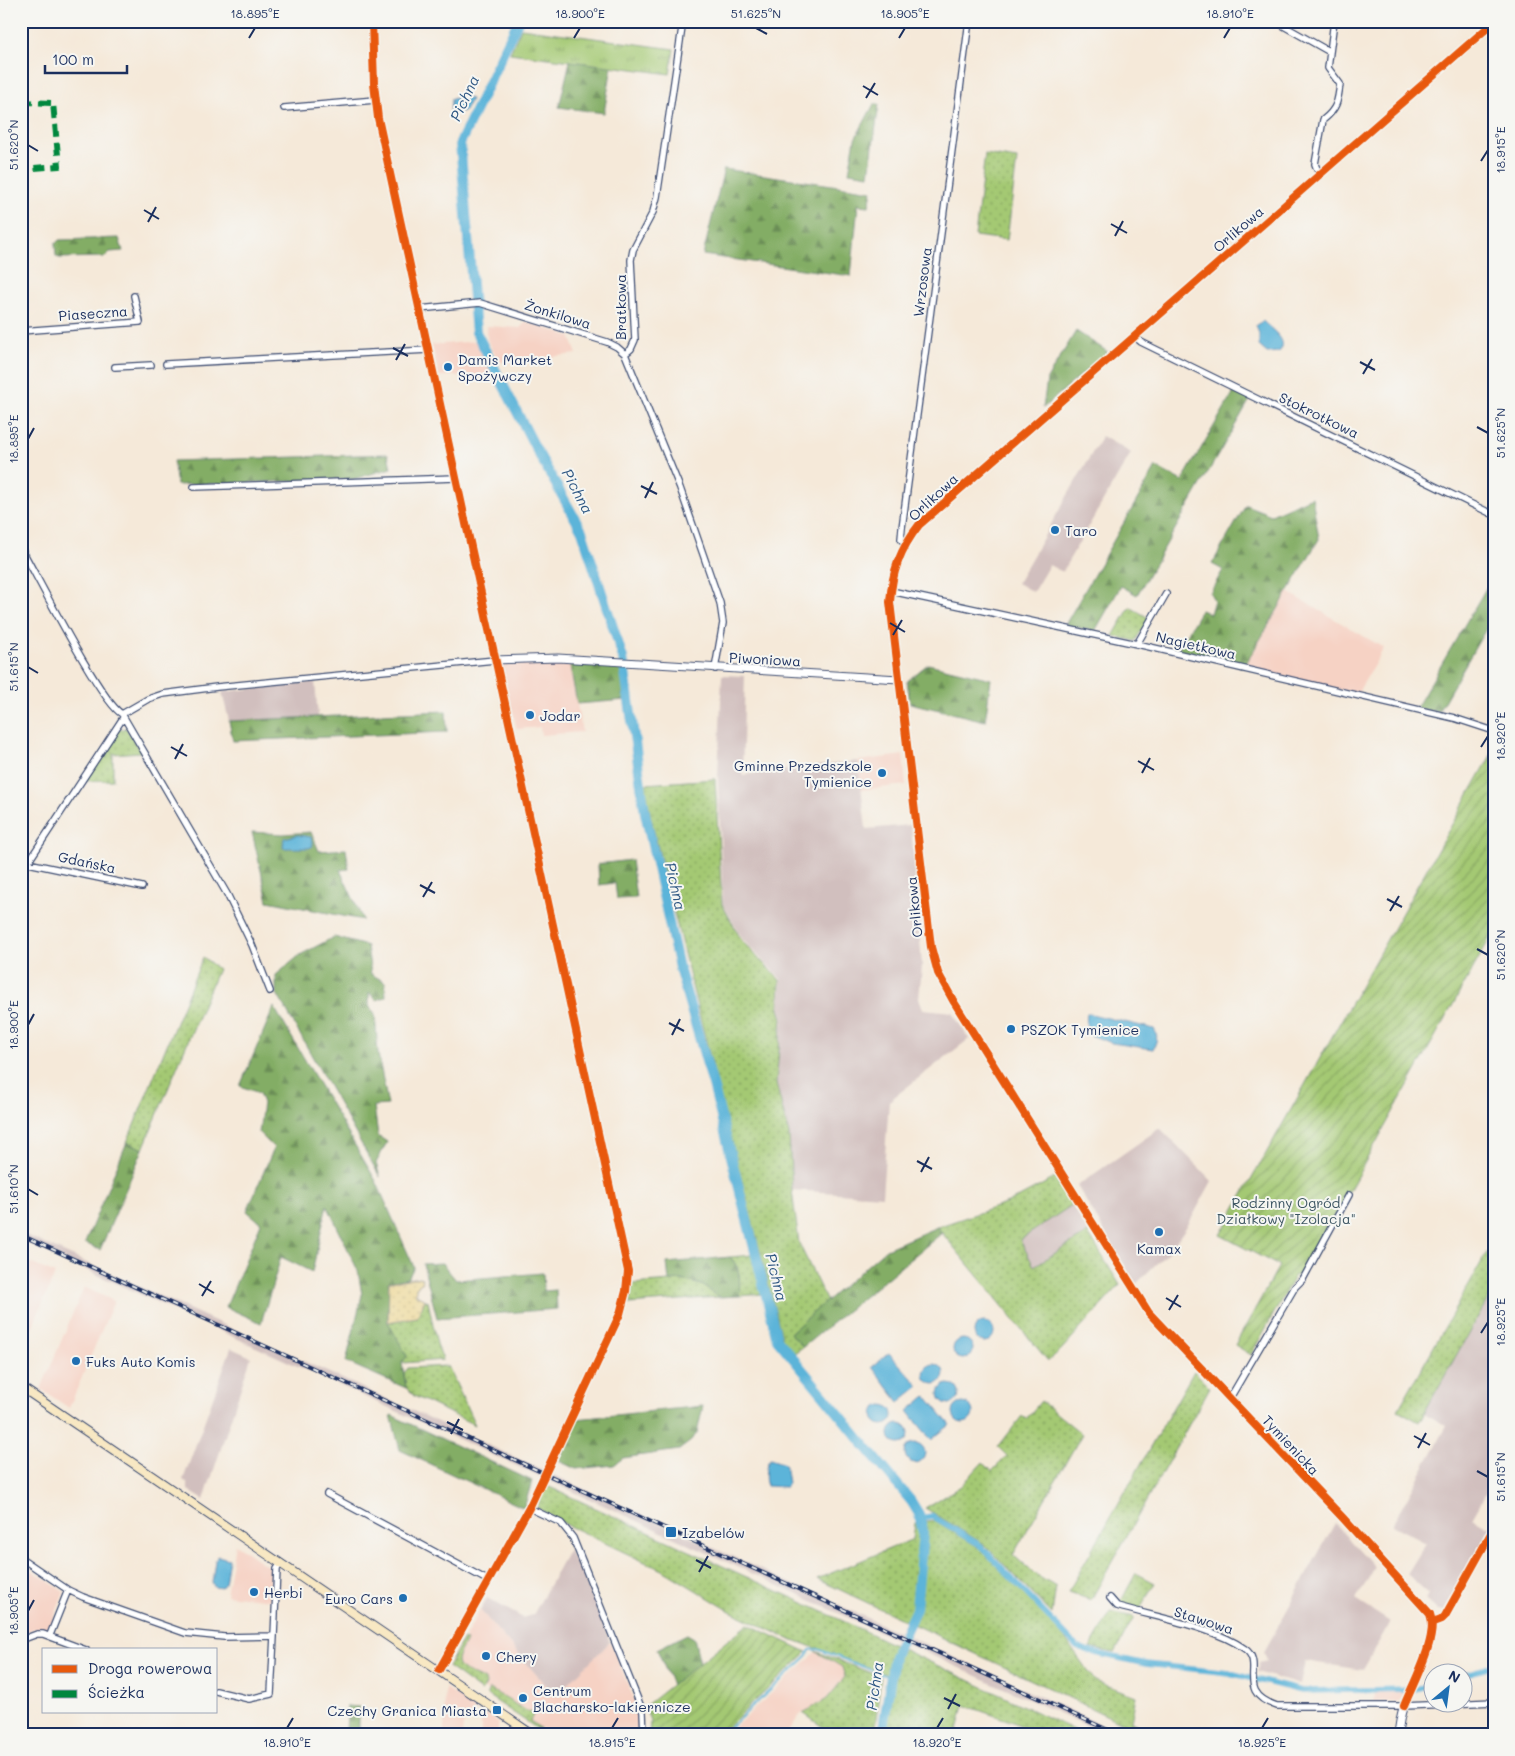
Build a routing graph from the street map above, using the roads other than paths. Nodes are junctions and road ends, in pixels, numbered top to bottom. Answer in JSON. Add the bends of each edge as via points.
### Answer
{"nodes":[{"id":1,"x":372,"y":21,"type":"edge"},
{"id":2,"x":684,"y":21,"type":"edge"},
{"id":3,"x":969,"y":21,"type":"edge"},
{"id":4,"x":1275,"y":21,"type":"edge"},
{"id":5,"x":1334,"y":21,"type":"edge"},
{"id":6,"x":1494,"y":22,"type":"edge"},
{"id":7,"x":1330,"y":52,"type":"junction"},
{"id":8,"x":375,"y":100,"type":"junction"},
{"id":9,"x":284,"y":108,"type":"dead end"},
{"id":10,"x":1318,"y":174,"type":"junction"},
{"id":11,"x":134,"y":296,"type":"dead end"},
{"id":12,"x":419,"y":310,"type":"junction"},
{"id":13,"x":21,"y":330,"type":"edge"},
{"id":14,"x":1134,"y":336,"type":"junction"},
{"id":15,"x":428,"y":350,"type":"junction"},
{"id":16,"x":625,"y":354,"type":"junction"},
{"id":17,"x":151,"y":364,"type":"dead end"},
{"id":18,"x":166,"y":364,"type":"dead end"},
{"id":19,"x":115,"y":367,"type":"dead end"},
{"id":20,"x":456,"y":478,"type":"junction"},
{"id":21,"x":194,"y":487,"type":"dead end"},
{"id":22,"x":1494,"y":514,"type":"edge"},
{"id":23,"x":905,"y":544,"type":"junction"},
{"id":24,"x":21,"y":548,"type":"edge"},
{"id":25,"x":891,"y":591,"type":"junction"},
{"id":26,"x":1166,"y":594,"type":"dead end"},
{"id":27,"x":1138,"y":644,"type":"junction"},
{"id":28,"x":495,"y":660,"type":"junction"},
{"id":29,"x":715,"y":669,"type":"junction"},
{"id":30,"x":899,"y":679,"type":"junction"},
{"id":31,"x":122,"y":716,"type":"junction"},
{"id":32,"x":1494,"y":730,"type":"edge"},
{"id":33,"x":28,"y":863,"type":"junction"},
{"id":34,"x":21,"y":873,"type":"edge"},
{"id":35,"x":142,"y":887,"type":"dead end"},
{"id":36,"x":270,"y":990,"type":"dead end"},
{"id":37,"x":1349,"y":1195,"type":"dead end"},
{"id":38,"x":1130,"y":1284,"type":"joint"},
{"id":39,"x":21,"y":1387,"type":"edge"},
{"id":40,"x":1230,"y":1398,"type":"junction"},
{"id":41,"x":327,"y":1494,"type":"dead end"},
{"id":42,"x":530,"y":1508,"type":"junction"},
{"id":43,"x":1494,"y":1528,"type":"edge"},
{"id":44,"x":21,"y":1558,"type":"edge"},
{"id":45,"x":281,"y":1563,"type":"junction"},
{"id":46,"x":489,"y":1581,"type":"junction"},
{"id":47,"x":68,"y":1590,"type":"junction"},
{"id":48,"x":1110,"y":1598,"type":"dead end"},
{"id":49,"x":1433,"y":1622,"type":"junction"},
{"id":50,"x":50,"y":1635,"type":"junction"},
{"id":51,"x":274,"y":1636,"type":"junction"},
{"id":52,"x":21,"y":1640,"type":"edge"},
{"id":53,"x":81,"y":1648,"type":"edge"},
{"id":54,"x":439,"y":1670,"type":"junction"},
{"id":55,"x":218,"y":1692,"type":"edge"},
{"id":56,"x":1494,"y":1702,"type":"edge"},
{"id":57,"x":1404,"y":1706,"type":"junction"},
{"id":58,"x":523,"y":1732,"type":"edge"},
{"id":59,"x":533,"y":1735,"type":"edge"},
{"id":60,"x":644,"y":1735,"type":"edge"},
{"id":61,"x":1398,"y":1735,"type":"edge"}],
"edges":[{"from":1,"to":8,"type":"street"},
{"from":2,"to":16,"type":"street","name":"Bratkowa","via":[[657,197],[631,260],[635,340],[632,349]]},
{"from":3,"to":23,"type":"street","name":"Wrzosowa","via":[[902,528]]},
{"from":4,"to":7,"type":"street"},
{"from":5,"to":7,"type":"street"},
{"from":6,"to":10,"type":"street","name":"Orlikowa"},
{"from":7,"to":10,"type":"street","via":[[1328,68],[1340,84],[1335,111],[1323,120],[1316,164]]},
{"from":8,"to":9,"type":"street"},
{"from":8,"to":12,"type":"street"},
{"from":10,"to":14,"type":"street","name":"Orlikowa"},
{"from":11,"to":13,"type":"street","name":"Piaseczna","via":[[140,322]]},
{"from":12,"to":15,"type":"street"},
{"from":12,"to":16,"type":"street","name":"Żonkilowa","via":[[480,303],[608,342]]},
{"from":14,"to":22,"type":"street","name":"Stokrotkowa"},
{"from":14,"to":23,"type":"street","name":"Orlikowa","via":[[929,516]]},
{"from":15,"to":18,"type":"street"},
{"from":15,"to":20,"type":"street"},
{"from":16,"to":29,"type":"street","name":"Bratkowa","via":[[680,488],[720,603],[722,623]]},
{"from":17,"to":19,"type":"street"},
{"from":20,"to":21,"type":"street"},
{"from":20,"to":28,"type":"street"},
{"from":23,"to":25,"type":"street","name":"Orlikowa","via":[[897,560]]},
{"from":24,"to":31,"type":"street","via":[[84,661]]},
{"from":25,"to":27,"type":"street","name":"Nagietkowa"},
{"from":25,"to":30,"type":"street","name":"Orlikowa"},
{"from":26,"to":27,"type":"street"},
{"from":27,"to":32,"type":"street","name":"Nagietkowa"},
{"from":28,"to":29,"type":"street","name":"Piwoniowa","via":[[558,658]]},
{"from":28,"to":31,"type":"street","via":[[181,692],[156,696]]},
{"from":28,"to":42,"type":"street","via":[[628,1271],[620,1314]]},
{"from":29,"to":30,"type":"street","name":"Piwoniowa"},
{"from":30,"to":38,"type":"street","name":"Orlikowa","via":[[930,946],[938,973]]},
{"from":31,"to":33,"type":"street"},
{"from":31,"to":36,"type":"street","via":[[227,894]]},
{"from":33,"to":34,"type":"street"},
{"from":33,"to":35,"type":"street","name":"Gdańska"},
{"from":37,"to":40,"type":"street","via":[[1303,1279],[1295,1287]]},
{"from":38,"to":40,"type":"street","name":"Tymienicka","via":[[1148,1313]]},
{"from":39,"to":45,"type":"main road"},
{"from":40,"to":49,"type":"street","name":"Tymienicka","via":[[1420,1601]]},
{"from":41,"to":46,"type":"street"},
{"from":42,"to":46,"type":"street"},
{"from":42,"to":60,"type":"street","via":[[561,1523],[573,1538],[643,1712]]},
{"from":43,"to":49,"type":"street","via":[[1445,1616]]},
{"from":44,"to":47,"type":"street"},
{"from":45,"to":51,"type":"street","via":[[277,1569]]},
{"from":45,"to":54,"type":"main road"},
{"from":46,"to":54,"type":"street"},
{"from":47,"to":50,"type":"street"},
{"from":47,"to":51,"type":"street","via":[[185,1633],[224,1637]]},
{"from":48,"to":57,"type":"street","name":"Stawowa","via":[[1117,1606],[1234,1642],[1253,1660],[1254,1691],[1277,1706]]},
{"from":49,"to":57,"type":"street","via":[[1428,1647]]},
{"from":50,"to":52,"type":"street","via":[[37,1634]]},
{"from":50,"to":53,"type":"street"},
{"from":51,"to":55,"type":"street","via":[[271,1694],[249,1700]]},
{"from":54,"to":58,"type":"main road"},
{"from":56,"to":57,"type":"street","name":"Stawowa"},
{"from":57,"to":61,"type":"street"},
{"from":58,"to":59,"type":"main road"}]}
